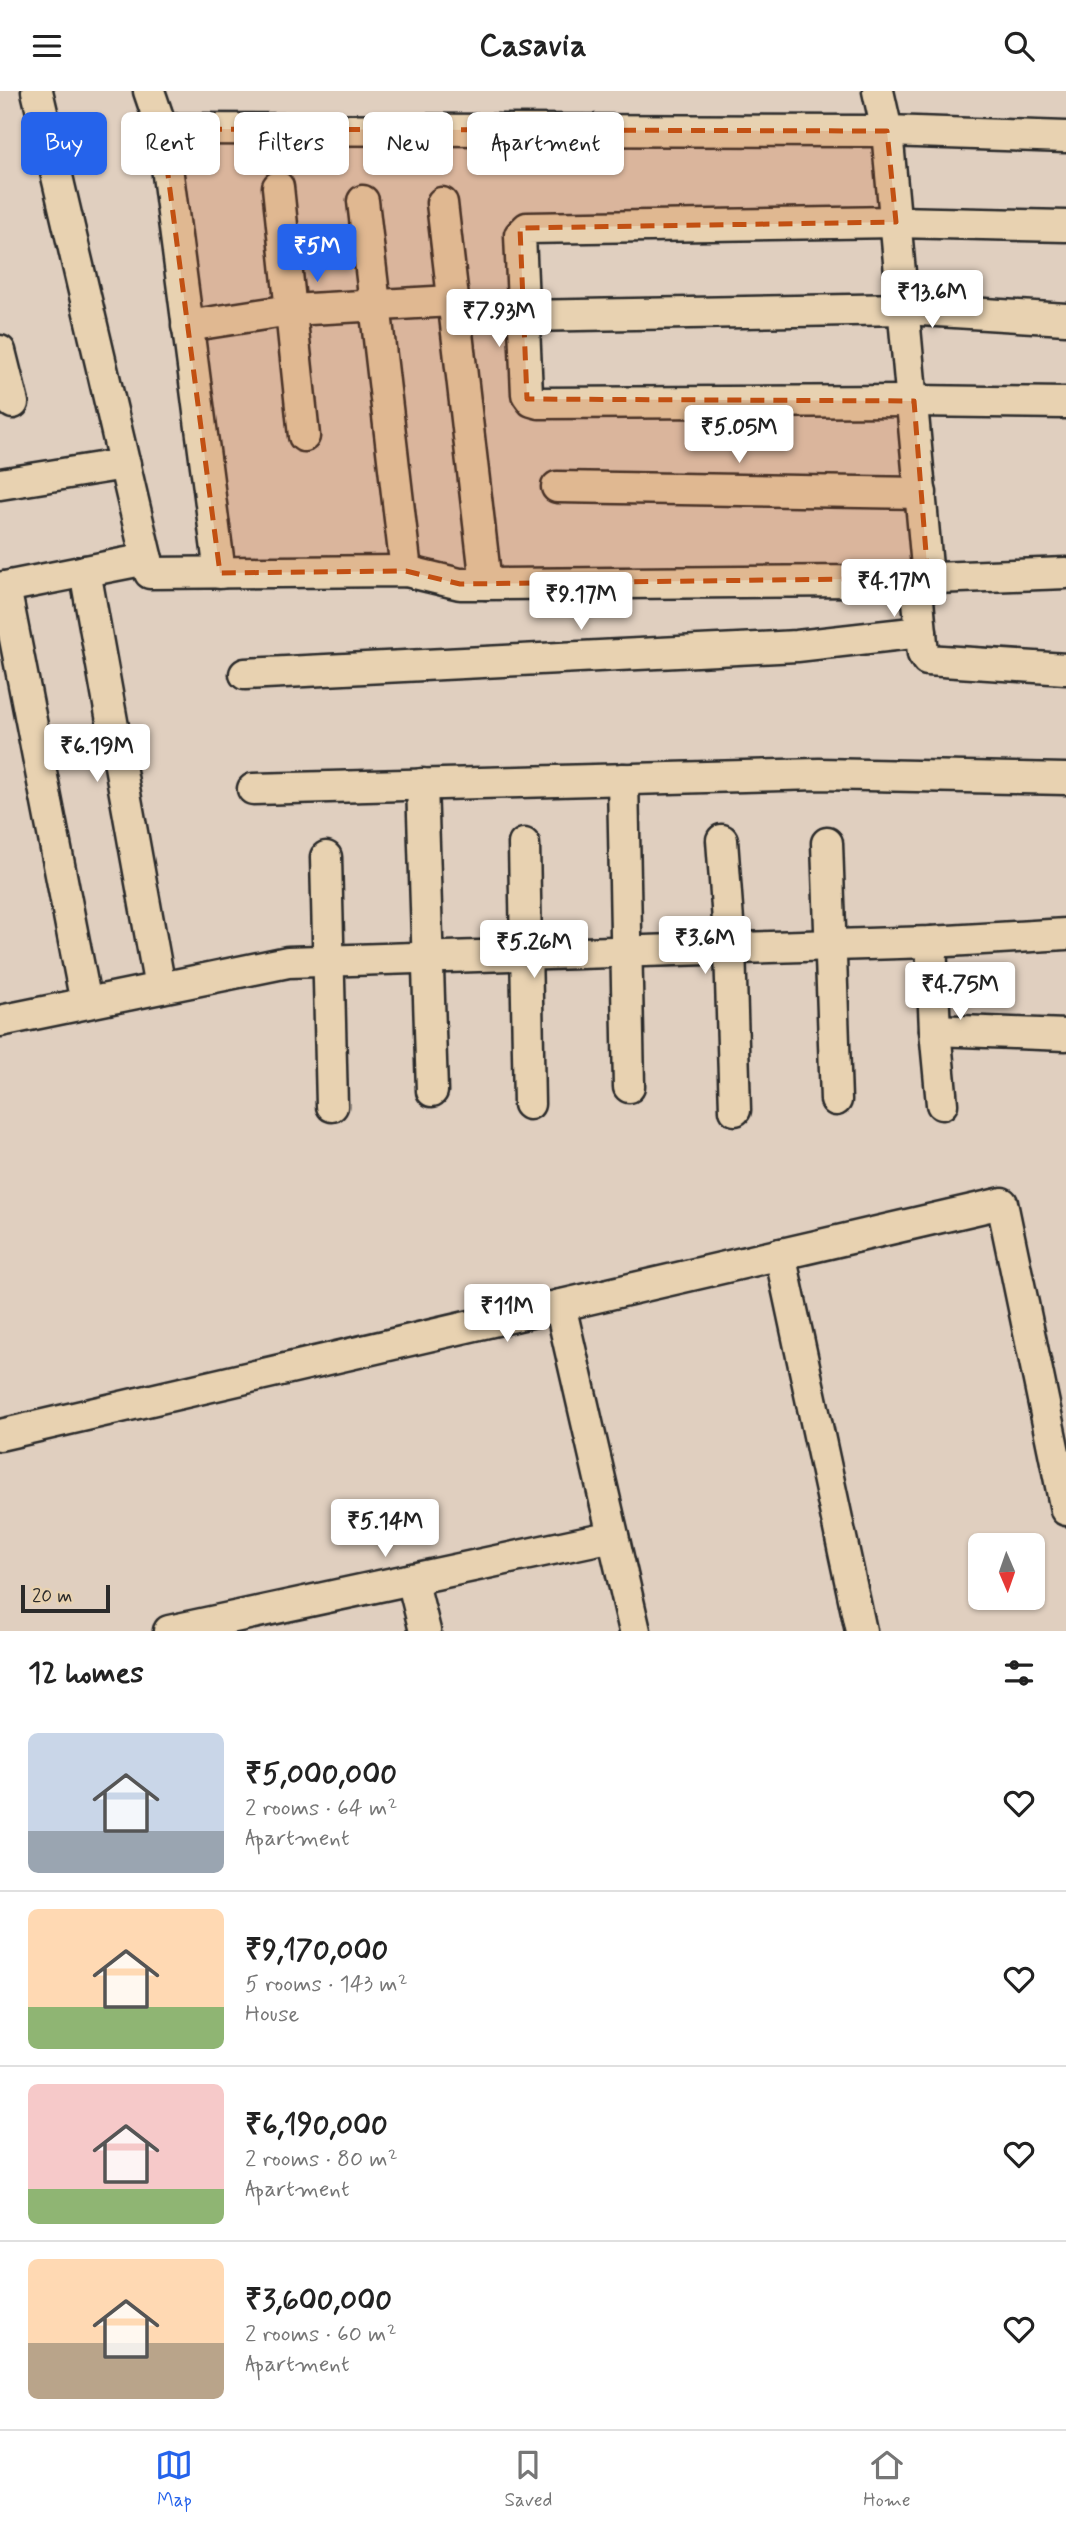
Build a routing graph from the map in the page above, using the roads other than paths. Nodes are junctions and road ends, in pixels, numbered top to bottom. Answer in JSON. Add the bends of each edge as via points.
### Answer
{"nodes":[{"id":1,"x":37,"y":91,"type":"edge"},
{"id":2,"x":149,"y":91,"type":"edge"},
{"id":3,"x":878,"y":91,"type":"edge"},
{"id":4,"x":156,"y":112,"type":"edge"},
{"id":5,"x":220,"y":129,"type":"edge"},
{"id":6,"x":887,"y":131,"type":"junction"},
{"id":7,"x":1066,"y":137,"type":"edge"},
{"id":8,"x":168,"y":175,"type":"edge"},
{"id":9,"x":278,"y":187,"type":"dead end"},
{"id":10,"x":363,"y":201,"type":"dead end"},
{"id":11,"x":442,"y":203,"type":"dead end"},
{"id":12,"x":896,"y":222,"type":"junction"},
{"id":13,"x":1066,"y":226,"type":"edge"},
{"id":14,"x":452,"y":301,"type":"junction"},
{"id":15,"x":375,"y":306,"type":"junction"},
{"id":16,"x":905,"y":309,"type":"junction"},
{"id":17,"x":291,"y":310,"type":"junction"},
{"id":18,"x":523,"y":316,"type":"junction"},
{"id":19,"x":1066,"y":319,"type":"edge"},
{"id":20,"x":187,"y":326,"type":"junction"},
{"id":21,"x":0,"y":351,"type":"edge"},
{"id":22,"x":914,"y":401,"type":"junction"},
{"id":23,"x":13,"y":403,"type":"dead end"},
{"id":24,"x":1066,"y":403,"type":"edge"},
{"id":25,"x":304,"y":436,"type":"dead end"},
{"id":26,"x":125,"y":464,"type":"junction"},
{"id":27,"x":0,"y":484,"type":"edge"},
{"id":28,"x":557,"y":487,"type":"dead end"},
{"id":29,"x":921,"y":493,"type":"junction"},
{"id":30,"x":147,"y":559,"type":"junction"},
{"id":31,"x":406,"y":571,"type":"junction"},
{"id":32,"x":85,"y":572,"type":"junction"},
{"id":33,"x":220,"y":573,"type":"junction"},
{"id":34,"x":1066,"y":573,"type":"edge"},
{"id":35,"x":922,"y":578,"type":"junction"},
{"id":36,"x":486,"y":584,"type":"junction"},
{"id":37,"x":3,"y":588,"type":"edge"},
{"id":38,"x":921,"y":632,"type":"junction"},
{"id":39,"x":1066,"y":669,"type":"edge"},
{"id":40,"x":245,"y":674,"type":"dead end"},
{"id":41,"x":623,"y":779,"type":"junction"},
{"id":42,"x":1066,"y":779,"type":"edge"},
{"id":43,"x":422,"y":784,"type":"junction"},
{"id":44,"x":253,"y":789,"type":"dead end"},
{"id":45,"x":722,"y":840,"type":"dead end"},
{"id":46,"x":524,"y":843,"type":"dead end"},
{"id":47,"x":827,"y":843,"type":"dead end"},
{"id":48,"x":326,"y":857,"type":"dead end"},
{"id":49,"x":1066,"y":934,"type":"edge"},
{"id":50,"x":931,"y":942,"type":"junction"},
{"id":51,"x":830,"y":945,"type":"junction"},
{"id":52,"x":730,"y":949,"type":"junction"},
{"id":53,"x":626,"y":951,"type":"junction"},
{"id":54,"x":526,"y":954,"type":"junction"},
{"id":55,"x":428,"y":957,"type":"junction"},
{"id":56,"x":328,"y":960,"type":"junction"},
{"id":57,"x":160,"y":988,"type":"junction"},
{"id":58,"x":86,"y":1003,"type":"junction"},
{"id":59,"x":0,"y":1018,"type":"edge"},
{"id":60,"x":935,"y":1030,"type":"junction"},
{"id":61,"x":1066,"y":1035,"type":"edge"},
{"id":62,"x":629,"y":1087,"type":"dead end"},
{"id":63,"x":432,"y":1091,"type":"dead end"},
{"id":64,"x":836,"y":1100,"type":"dead end"},
{"id":65,"x":529,"y":1104,"type":"dead end"},
{"id":66,"x":942,"y":1104,"type":"dead end"},
{"id":67,"x":332,"y":1105,"type":"dead end"},
{"id":68,"x":734,"y":1110,"type":"dead end"},
{"id":69,"x":780,"y":1254,"type":"junction"},
{"id":70,"x":560,"y":1305,"type":"junction"},
{"id":71,"x":1055,"y":1398,"type":"edge"},
{"id":72,"x":0,"y":1435,"type":"edge"},
{"id":73,"x":1066,"y":1510,"type":"edge"},
{"id":74,"x":613,"y":1536,"type":"junction"},
{"id":75,"x":412,"y":1579,"type":"junction"},
{"id":76,"x":210,"y":1627,"type":"edge"},
{"id":77,"x":169,"y":1631,"type":"edge"},
{"id":78,"x":425,"y":1631,"type":"edge"},
{"id":79,"x":635,"y":1631,"type":"edge"},
{"id":80,"x":861,"y":1631,"type":"edge"}],
"edges":[{"from":1,"to":26,"type":"street"},
{"from":2,"to":4,"type":"street"},
{"from":3,"to":6,"type":"street"},
{"from":5,"to":6,"type":"street"},
{"from":6,"to":7,"type":"street"},
{"from":6,"to":12,"type":"street"},
{"from":8,"to":20,"type":"street"},
{"from":9,"to":17,"type":"street"},
{"from":10,"to":15,"type":"street"},
{"from":11,"to":14,"type":"street"},
{"from":12,"to":13,"type":"street"},
{"from":12,"to":16,"type":"street"},
{"from":12,"to":18,"type":"street","via":[[527,228],[520,235]]},
{"from":14,"to":15,"type":"street"},
{"from":14,"to":36,"type":"street"},
{"from":15,"to":17,"type":"street"},
{"from":15,"to":31,"type":"street"},
{"from":16,"to":18,"type":"street"},
{"from":16,"to":19,"type":"street"},
{"from":16,"to":22,"type":"street"},
{"from":17,"to":20,"type":"street"},
{"from":17,"to":25,"type":"street"},
{"from":18,"to":22,"type":"street","via":[[527,394],[539,403]]},
{"from":20,"to":33,"type":"street"},
{"from":21,"to":23,"type":"street"},
{"from":22,"to":24,"type":"street"},
{"from":22,"to":29,"type":"street"},
{"from":26,"to":27,"type":"street"},
{"from":26,"to":30,"type":"street"},
{"from":28,"to":29,"type":"street"},
{"from":29,"to":35,"type":"street"},
{"from":30,"to":32,"type":"street"},
{"from":30,"to":33,"type":"street","via":[[150,573]]},
{"from":31,"to":33,"type":"street"},
{"from":31,"to":36,"type":"street","via":[[460,584]]},
{"from":32,"to":37,"type":"street"},
{"from":32,"to":57,"type":"street"},
{"from":34,"to":35,"type":"street"},
{"from":35,"to":36,"type":"street"},
{"from":35,"to":38,"type":"street"},
{"from":37,"to":58,"type":"street"},
{"from":38,"to":39,"type":"street","via":[[927,660]]},
{"from":38,"to":40,"type":"street","via":[[797,646]]},
{"from":41,"to":42,"type":"street","via":[[818,774]]},
{"from":41,"to":43,"type":"street"},
{"from":41,"to":53,"type":"street"},
{"from":43,"to":44,"type":"street"},
{"from":43,"to":55,"type":"street"},
{"from":45,"to":52,"type":"street"},
{"from":46,"to":54,"type":"street"},
{"from":47,"to":51,"type":"street"},
{"from":48,"to":56,"type":"street"},
{"from":49,"to":50,"type":"street"},
{"from":50,"to":51,"type":"street"},
{"from":50,"to":60,"type":"street"},
{"from":51,"to":52,"type":"street"},
{"from":51,"to":64,"type":"street"},
{"from":52,"to":53,"type":"street"},
{"from":52,"to":68,"type":"street"},
{"from":53,"to":54,"type":"street"},
{"from":53,"to":62,"type":"street"},
{"from":54,"to":55,"type":"street"},
{"from":54,"to":65,"type":"street"},
{"from":55,"to":56,"type":"street"},
{"from":55,"to":63,"type":"street"},
{"from":56,"to":57,"type":"street","via":[[288,962]]},
{"from":56,"to":67,"type":"street"},
{"from":57,"to":58,"type":"street"},
{"from":58,"to":59,"type":"street"},
{"from":60,"to":61,"type":"street"},
{"from":60,"to":66,"type":"street"},
{"from":69,"to":70,"type":"street"},
{"from":69,"to":71,"type":"street","via":[[1002,1203]]},
{"from":69,"to":80,"type":"street"},
{"from":70,"to":72,"type":"street"},
{"from":70,"to":74,"type":"street"},
{"from":71,"to":73,"type":"street"},
{"from":74,"to":75,"type":"street"},
{"from":74,"to":79,"type":"street"},
{"from":75,"to":76,"type":"street"},
{"from":75,"to":78,"type":"street"},
{"from":76,"to":77,"type":"street"}]}
